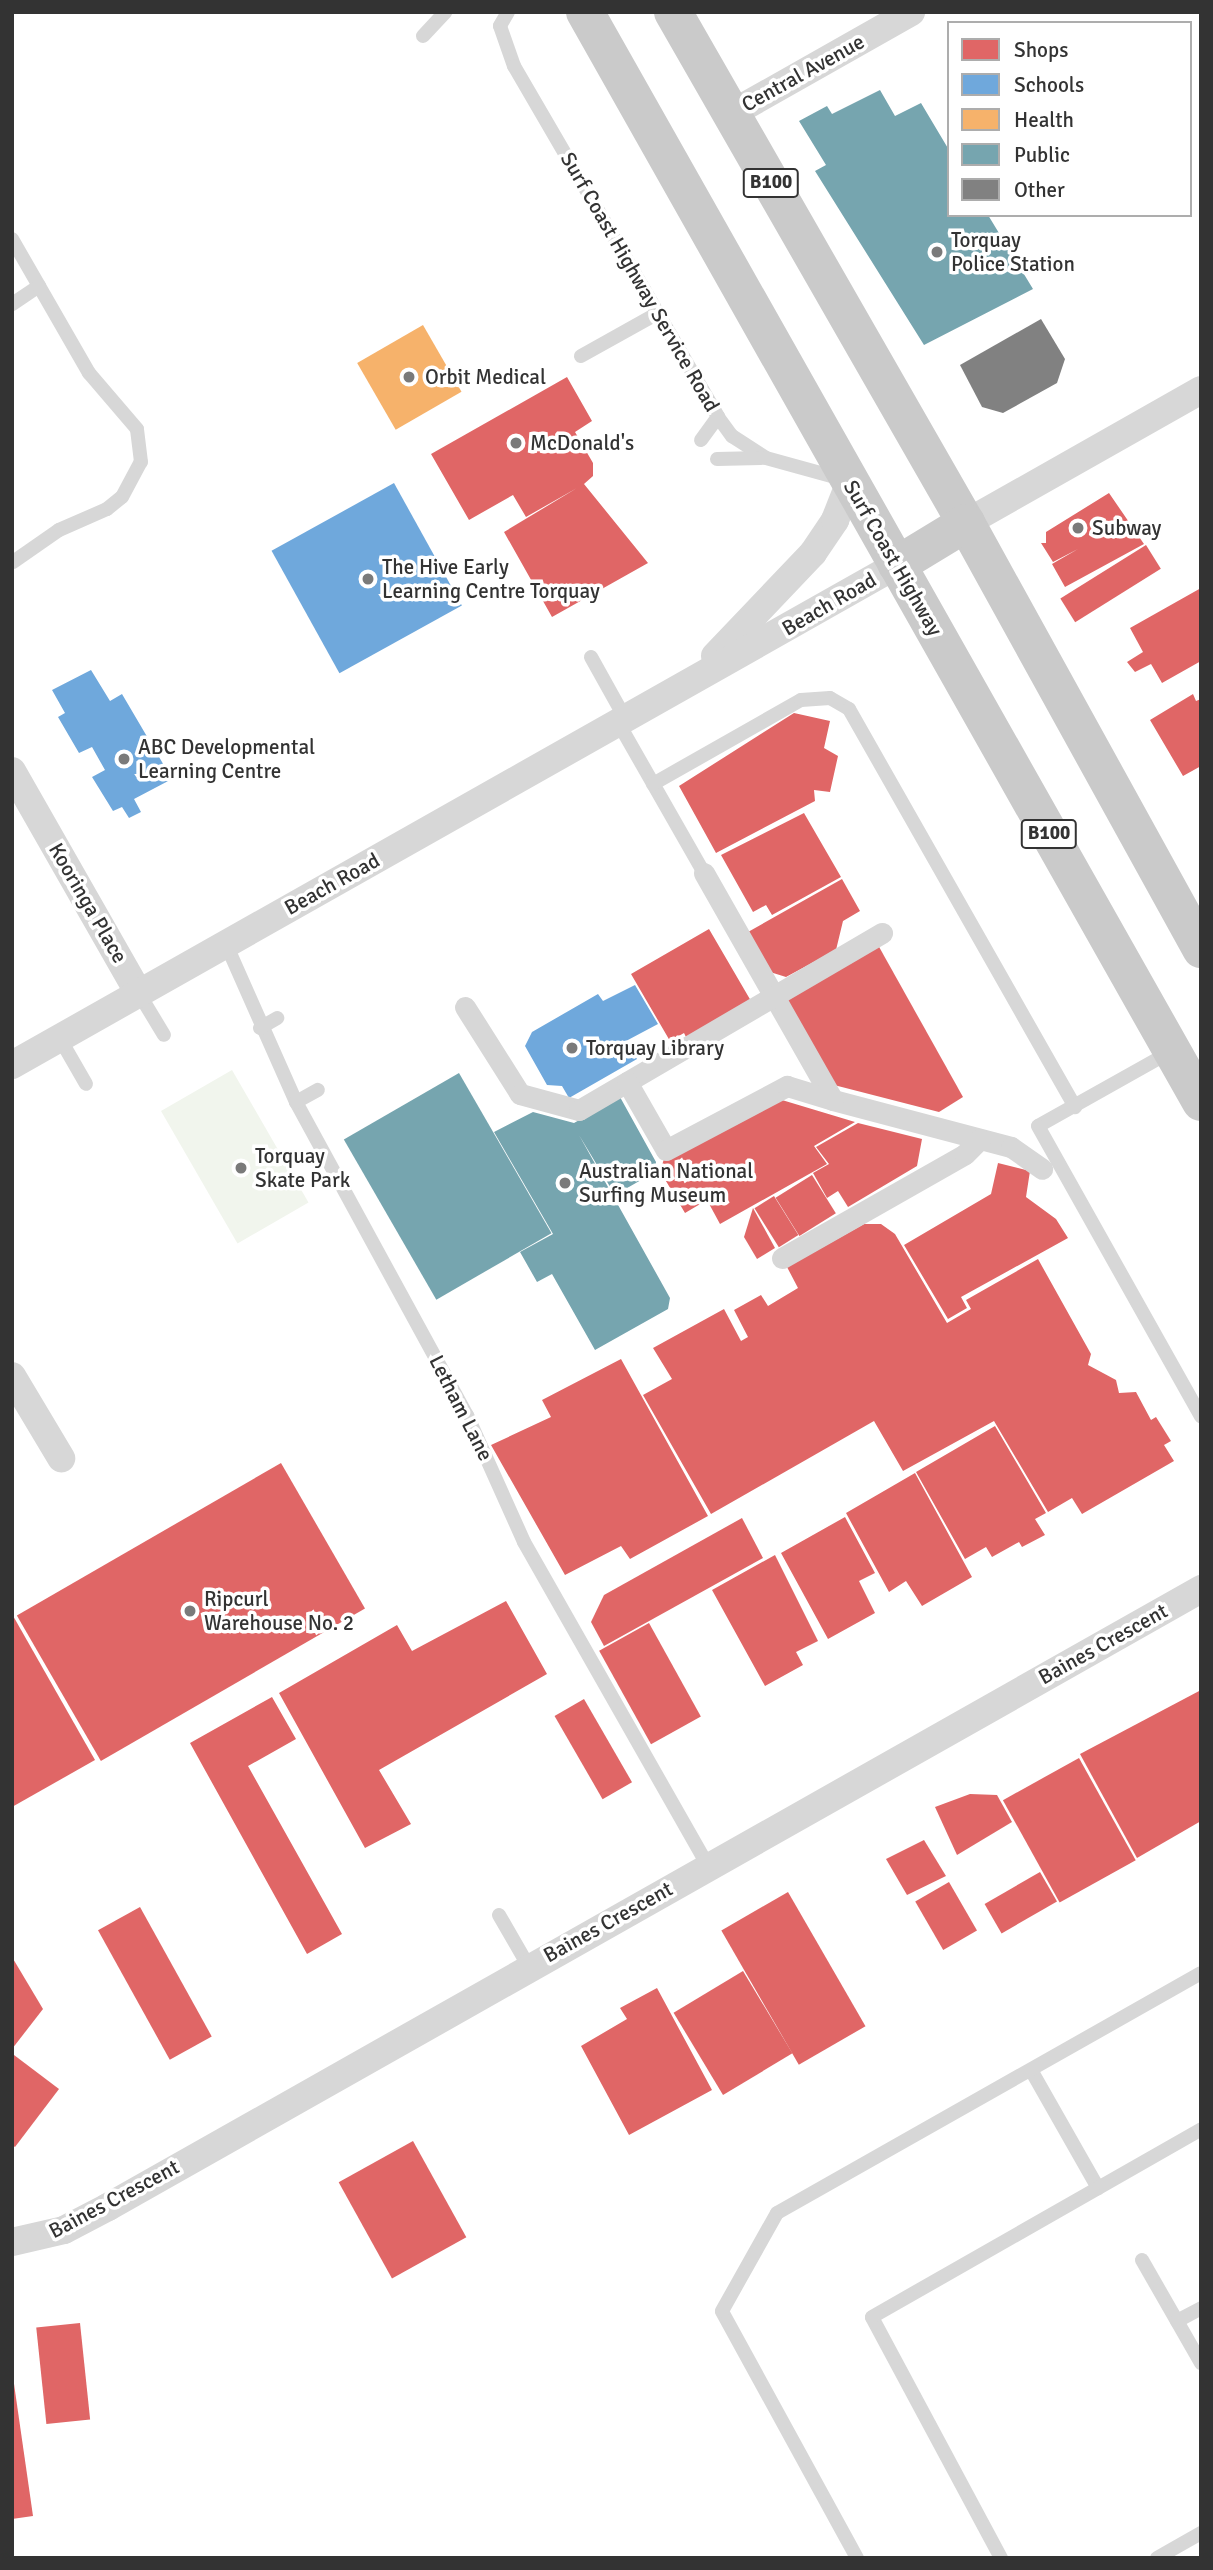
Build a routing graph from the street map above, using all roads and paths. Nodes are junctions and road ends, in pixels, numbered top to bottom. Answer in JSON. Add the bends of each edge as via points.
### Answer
{"nodes":[{"id":1,"x":444,"y":12,"type":"edge"},
{"id":2,"x":508,"y":12,"type":"edge"},
{"id":3,"x":585,"y":12,"type":"edge"},
{"id":4,"x":673,"y":12,"type":"edge"},
{"id":5,"x":911,"y":12,"type":"edge"},
{"id":6,"x":423,"y":36,"type":"dead end"},
{"id":7,"x":731,"y":114,"type":"junction"},
{"id":8,"x":12,"y":239,"type":"edge"},
{"id":9,"x":39,"y":286,"type":"junction"},
{"id":10,"x":12,"y":304,"type":"edge"},
{"id":11,"x":656,"y":314,"type":"junction"},
{"id":12,"x":581,"y":356,"type":"dead end"},
{"id":13,"x":1201,"y":390,"type":"edge"},
{"id":14,"x":718,"y":417,"type":"junction"},
{"id":15,"x":701,"y":440,"type":"dead end"},
{"id":16,"x":766,"y":458,"type":"junction"},
{"id":17,"x":717,"y":459,"type":"dead end"},
{"id":18,"x":850,"y":482,"type":"junction"},
{"id":19,"x":965,"y":523,"type":"junction"},
{"id":20,"x":13,"y":562,"type":"edge"},
{"id":21,"x":897,"y":565,"type":"junction"},
{"id":22,"x":591,"y":657,"type":"dead end"},
{"id":23,"x":652,"y":705,"type":"junction"},
{"id":24,"x":623,"y":722,"type":"junction"},
{"id":25,"x":12,"y":771,"type":"edge"},
{"id":26,"x":653,"y":784,"type":"junction"},
{"id":27,"x":704,"y":873,"type":"joint"},
{"id":28,"x":881,"y":933,"type":"dead end"},
{"id":29,"x":226,"y":944,"type":"junction"},
{"id":30,"x":1201,"y":949,"type":"edge"},
{"id":31,"x":138,"y":992,"type":"junction"},
{"id":32,"x":774,"y":996,"type":"junction"},
{"id":33,"x":466,"y":1007,"type":"dead end"},
{"id":34,"x":277,"y":1018,"type":"dead end"},
{"id":35,"x":260,"y":1028,"type":"junction"},
{"id":36,"x":164,"y":1035,"type":"dead end"},
{"id":37,"x":60,"y":1037,"type":"junction"},
{"id":38,"x":1172,"y":1051,"type":"junction"},
{"id":39,"x":12,"y":1065,"type":"edge"},
{"id":40,"x":627,"y":1082,"type":"junction"},
{"id":41,"x":86,"y":1084,"type":"dead end"},
{"id":42,"x":318,"y":1090,"type":"dead end"},
{"id":43,"x":833,"y":1100,"type":"junction"},
{"id":44,"x":296,"y":1102,"type":"junction"},
{"id":45,"x":1201,"y":1102,"type":"edge"},
{"id":46,"x":1074,"y":1107,"type":"junction"},
{"id":47,"x":980,"y":1139,"type":"junction"},
{"id":48,"x":1042,"y":1169,"type":"dead end"},
{"id":49,"x":782,"y":1258,"type":"dead end"},
{"id":50,"x":12,"y":1376,"type":"edge"},
{"id":51,"x":1201,"y":1416,"type":"edge"},
{"id":52,"x":61,"y":1458,"type":"dead end"},
{"id":53,"x":1201,"y":1589,"type":"edge"},
{"id":54,"x":708,"y":1866,"type":"junction"},
{"id":55,"x":499,"y":1915,"type":"dead end"},
{"id":56,"x":529,"y":1967,"type":"junction"},
{"id":57,"x":1201,"y":1973,"type":"edge"},
{"id":58,"x":1031,"y":2070,"type":"junction"},
{"id":59,"x":1201,"y":2129,"type":"edge"},
{"id":60,"x":1098,"y":2188,"type":"junction"},
{"id":61,"x":12,"y":2242,"type":"edge"},
{"id":62,"x":1142,"y":2260,"type":"dead end"},
{"id":63,"x":1201,"y":2308,"type":"edge"},
{"id":64,"x":1177,"y":2322,"type":"junction"},
{"id":65,"x":1201,"y":2363,"type":"edge"},
{"id":66,"x":1201,"y":2533,"type":"edge"},
{"id":67,"x":857,"y":2558,"type":"edge"},
{"id":68,"x":1002,"y":2558,"type":"edge"},
{"id":69,"x":1157,"y":2558,"type":"edge"}],
"edges":[{"from":1,"to":6,"type":"lane"},
{"from":2,"to":11,"type":"lane","name":"Surf Coast Highway Service Road","via":[[500,26],[514,66]]},
{"from":3,"to":18,"type":"main road","name":"Surf Coast Highway","number":"B100"},
{"from":4,"to":7,"type":"main road","number":"B100"},
{"from":5,"to":7,"type":"street","name":"Central Avenue"},
{"from":7,"to":19,"type":"main road","number":"B100"},
{"from":8,"to":9,"type":"lane"},
{"from":9,"to":10,"type":"lane"},
{"from":9,"to":20,"type":"lane","via":[[89,373],[137,429],[141,462],[122,497],[107,509],[59,530]]},
{"from":11,"to":12,"type":"lane"},
{"from":11,"to":14,"type":"lane","name":"Surf Coast Highway Service Road"},
{"from":13,"to":19,"type":"street"},
{"from":14,"to":15,"type":"lane"},
{"from":14,"to":16,"type":"lane","name":"Surf Coast Highway Service Road","via":[[732,436]]},
{"from":16,"to":17,"type":"lane"},
{"from":16,"to":18,"type":"lane","name":"Surf Coast Highway Service Road"},
{"from":18,"to":21,"type":"main road","name":"Surf Coast Highway","number":"B100"},
{"from":18,"to":23,"type":"street","name":"Beach Road","via":[[835,520],[772,600],[727,646]]},
{"from":19,"to":21,"type":"main road"},
{"from":19,"to":30,"type":"main road","number":"B100"},
{"from":21,"to":23,"type":"street","name":"Beach Road"},
{"from":21,"to":38,"type":"main road","name":"Surf Coast Highway","number":"B100"},
{"from":22,"to":24,"type":"lane"},
{"from":23,"to":24,"type":"street","name":"Beach Road"},
{"from":24,"to":26,"type":"lane"},
{"from":24,"to":29,"type":"street","name":"Beach Road"},
{"from":25,"to":31,"type":"street","name":"Kooringa Place"},
{"from":26,"to":27,"type":"lane"},
{"from":26,"to":46,"type":"lane","via":[[801,700],[830,698],[849,709]]},
{"from":27,"to":32,"type":"street"},
{"from":28,"to":32,"type":"street"},
{"from":29,"to":31,"type":"street","name":"Beach Road"},
{"from":29,"to":35,"type":"lane","name":"Letham Lane"},
{"from":31,"to":36,"type":"lane","name":"Kooringa Place"},
{"from":31,"to":37,"type":"street","name":"Beach Road"},
{"from":32,"to":40,"type":"street"},
{"from":32,"to":43,"type":"street"},
{"from":33,"to":40,"type":"street","via":[[520,1094],[579,1110]]},
{"from":34,"to":35,"type":"lane"},
{"from":35,"to":44,"type":"lane","name":"Letham Lane"},
{"from":37,"to":39,"type":"street","name":"Beach Road"},
{"from":37,"to":41,"type":"lane"},
{"from":38,"to":45,"type":"main road","name":"Surf Coast Highway","number":"B100"},
{"from":38,"to":46,"type":"lane"},
{"from":40,"to":43,"type":"street","via":[[666,1150],[787,1086]]},
{"from":42,"to":44,"type":"lane"},
{"from":43,"to":47,"type":"street"},
{"from":44,"to":54,"type":"lane","name":"Letham Lane","via":[[467,1415],[524,1542]]},
{"from":46,"to":51,"type":"lane","via":[[1038,1126]]},
{"from":47,"to":48,"type":"street","via":[[1012,1147]]},
{"from":47,"to":49,"type":"street","via":[[965,1154]]},
{"from":50,"to":52,"type":"street"},
{"from":53,"to":54,"type":"street","name":"Baines Crescent"},
{"from":54,"to":56,"type":"street","name":"Baines Crescent"},
{"from":55,"to":56,"type":"lane"},
{"from":56,"to":61,"type":"street","name":"Baines Crescent","via":[[75,2225],[30,2241]]},
{"from":57,"to":58,"type":"lane"},
{"from":58,"to":60,"type":"lane"},
{"from":58,"to":67,"type":"lane","via":[[777,2213],[723,2311]]},
{"from":59,"to":60,"type":"lane"},
{"from":60,"to":68,"type":"lane","via":[[872,2317]]},
{"from":62,"to":64,"type":"lane"},
{"from":63,"to":64,"type":"lane"},
{"from":64,"to":65,"type":"lane"},
{"from":66,"to":69,"type":"lane"}]}
